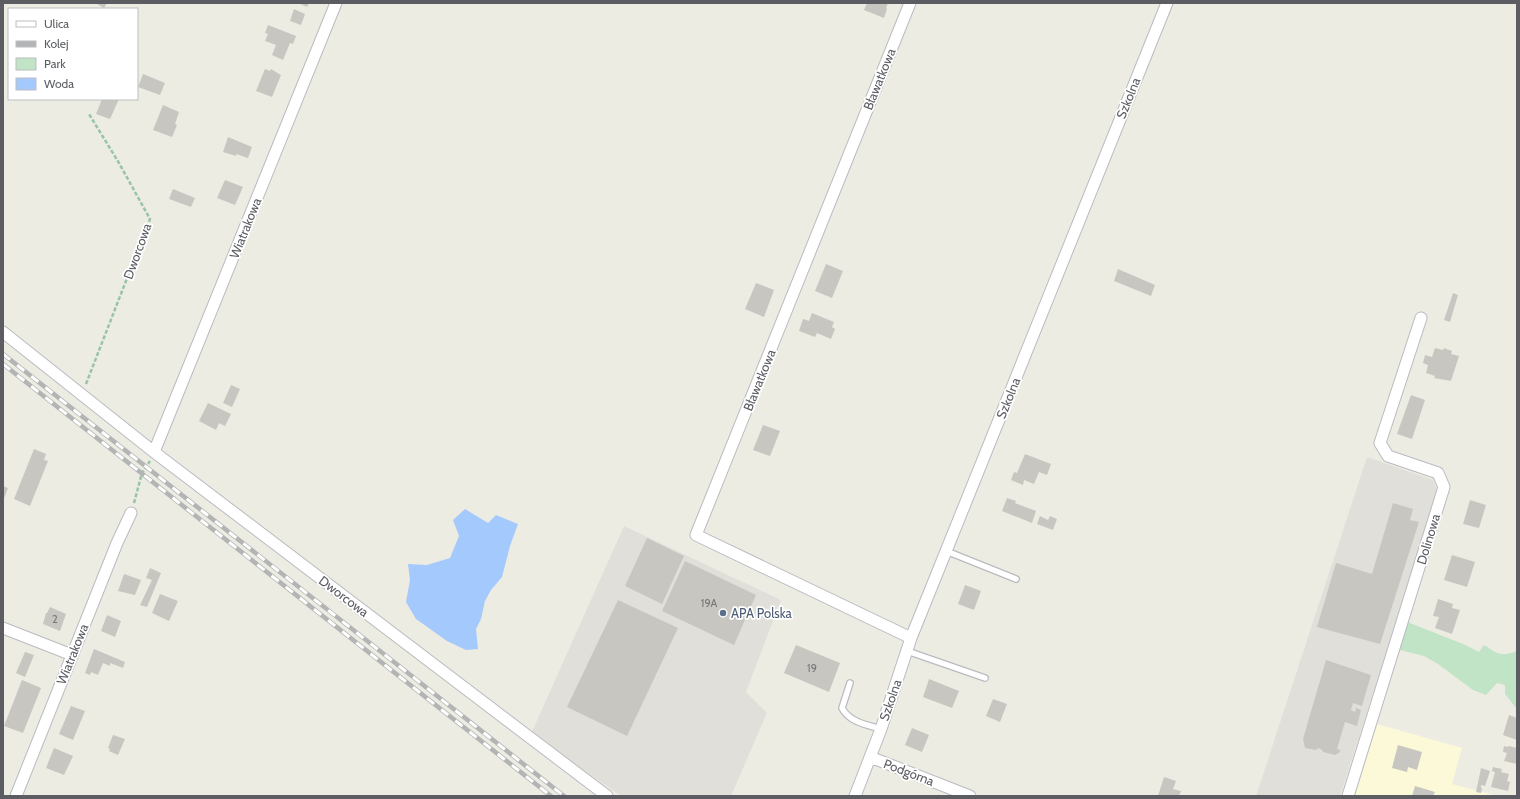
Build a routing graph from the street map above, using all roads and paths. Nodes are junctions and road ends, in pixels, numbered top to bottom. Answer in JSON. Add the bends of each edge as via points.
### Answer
{"nodes":[{"id":1,"x":336,"y":3,"type":"edge"},
{"id":2,"x":910,"y":3,"type":"edge"},
{"id":3,"x":1166,"y":3,"type":"edge"},
{"id":4,"x":89,"y":114,"type":"dead end"},
{"id":5,"x":1420,"y":318,"type":"dead end"},
{"id":6,"x":3,"y":332,"type":"edge"},
{"id":7,"x":82,"y":396,"type":"junction"},
{"id":8,"x":154,"y":452,"type":"junction"},
{"id":9,"x":131,"y":513,"type":"joint"},
{"id":10,"x":946,"y":551,"type":"junction"},
{"id":11,"x":1016,"y":579,"type":"dead end"},
{"id":12,"x":3,"y":628,"type":"edge"},
{"id":13,"x":912,"y":638,"type":"junction"},
{"id":14,"x":907,"y":651,"type":"junction"},
{"id":15,"x":72,"y":655,"type":"junction"},
{"id":16,"x":985,"y":678,"type":"dead end"},
{"id":17,"x":850,"y":683,"type":"dead end"},
{"id":18,"x":881,"y":729,"type":"junction"},
{"id":19,"x":870,"y":757,"type":"junction"},
{"id":20,"x":16,"y":796,"type":"edge"},
{"id":21,"x":607,"y":796,"type":"edge"},
{"id":22,"x":855,"y":796,"type":"edge"},
{"id":23,"x":970,"y":796,"type":"edge"},
{"id":24,"x":1348,"y":796,"type":"edge"}],
"edges":[{"from":1,"to":8,"type":"street","name":"Wiatrakowa"},
{"from":2,"to":13,"type":"street","name":"Bławatkowa","via":[[696,534]]},
{"from":3,"to":10,"type":"street","name":"Szkolna"},
{"from":4,"to":7,"type":"path","name":"Dworcowa","via":[[150,219]]},
{"from":5,"to":24,"type":"street","name":"Dolinowa","via":[[1380,443],[1388,456],[1438,474],[1444,487]]},
{"from":6,"to":7,"type":"street","name":"Dworcowa"},
{"from":7,"to":8,"type":"street","name":"Dworcowa"},
{"from":8,"to":9,"type":"path","via":[[142,473]]},
{"from":8,"to":21,"type":"street","name":"Dworcowa"},
{"from":9,"to":15,"type":"street","name":"Wiatrakowa"},
{"from":10,"to":11,"type":"lane"},
{"from":10,"to":13,"type":"street","name":"Szkolna"},
{"from":12,"to":15,"type":"street"},
{"from":13,"to":14,"type":"street","name":"Szkolna"},
{"from":14,"to":16,"type":"lane"},
{"from":14,"to":18,"type":"street","name":"Szkolna"},
{"from":15,"to":20,"type":"street","name":"Wiatrakowa"},
{"from":17,"to":18,"type":"lane","via":[[842,708],[845,715]]},
{"from":18,"to":19,"type":"street","name":"Szkolna"},
{"from":19,"to":22,"type":"street","name":"Szkolna"},
{"from":19,"to":23,"type":"street","name":"Podgórna"}]}
